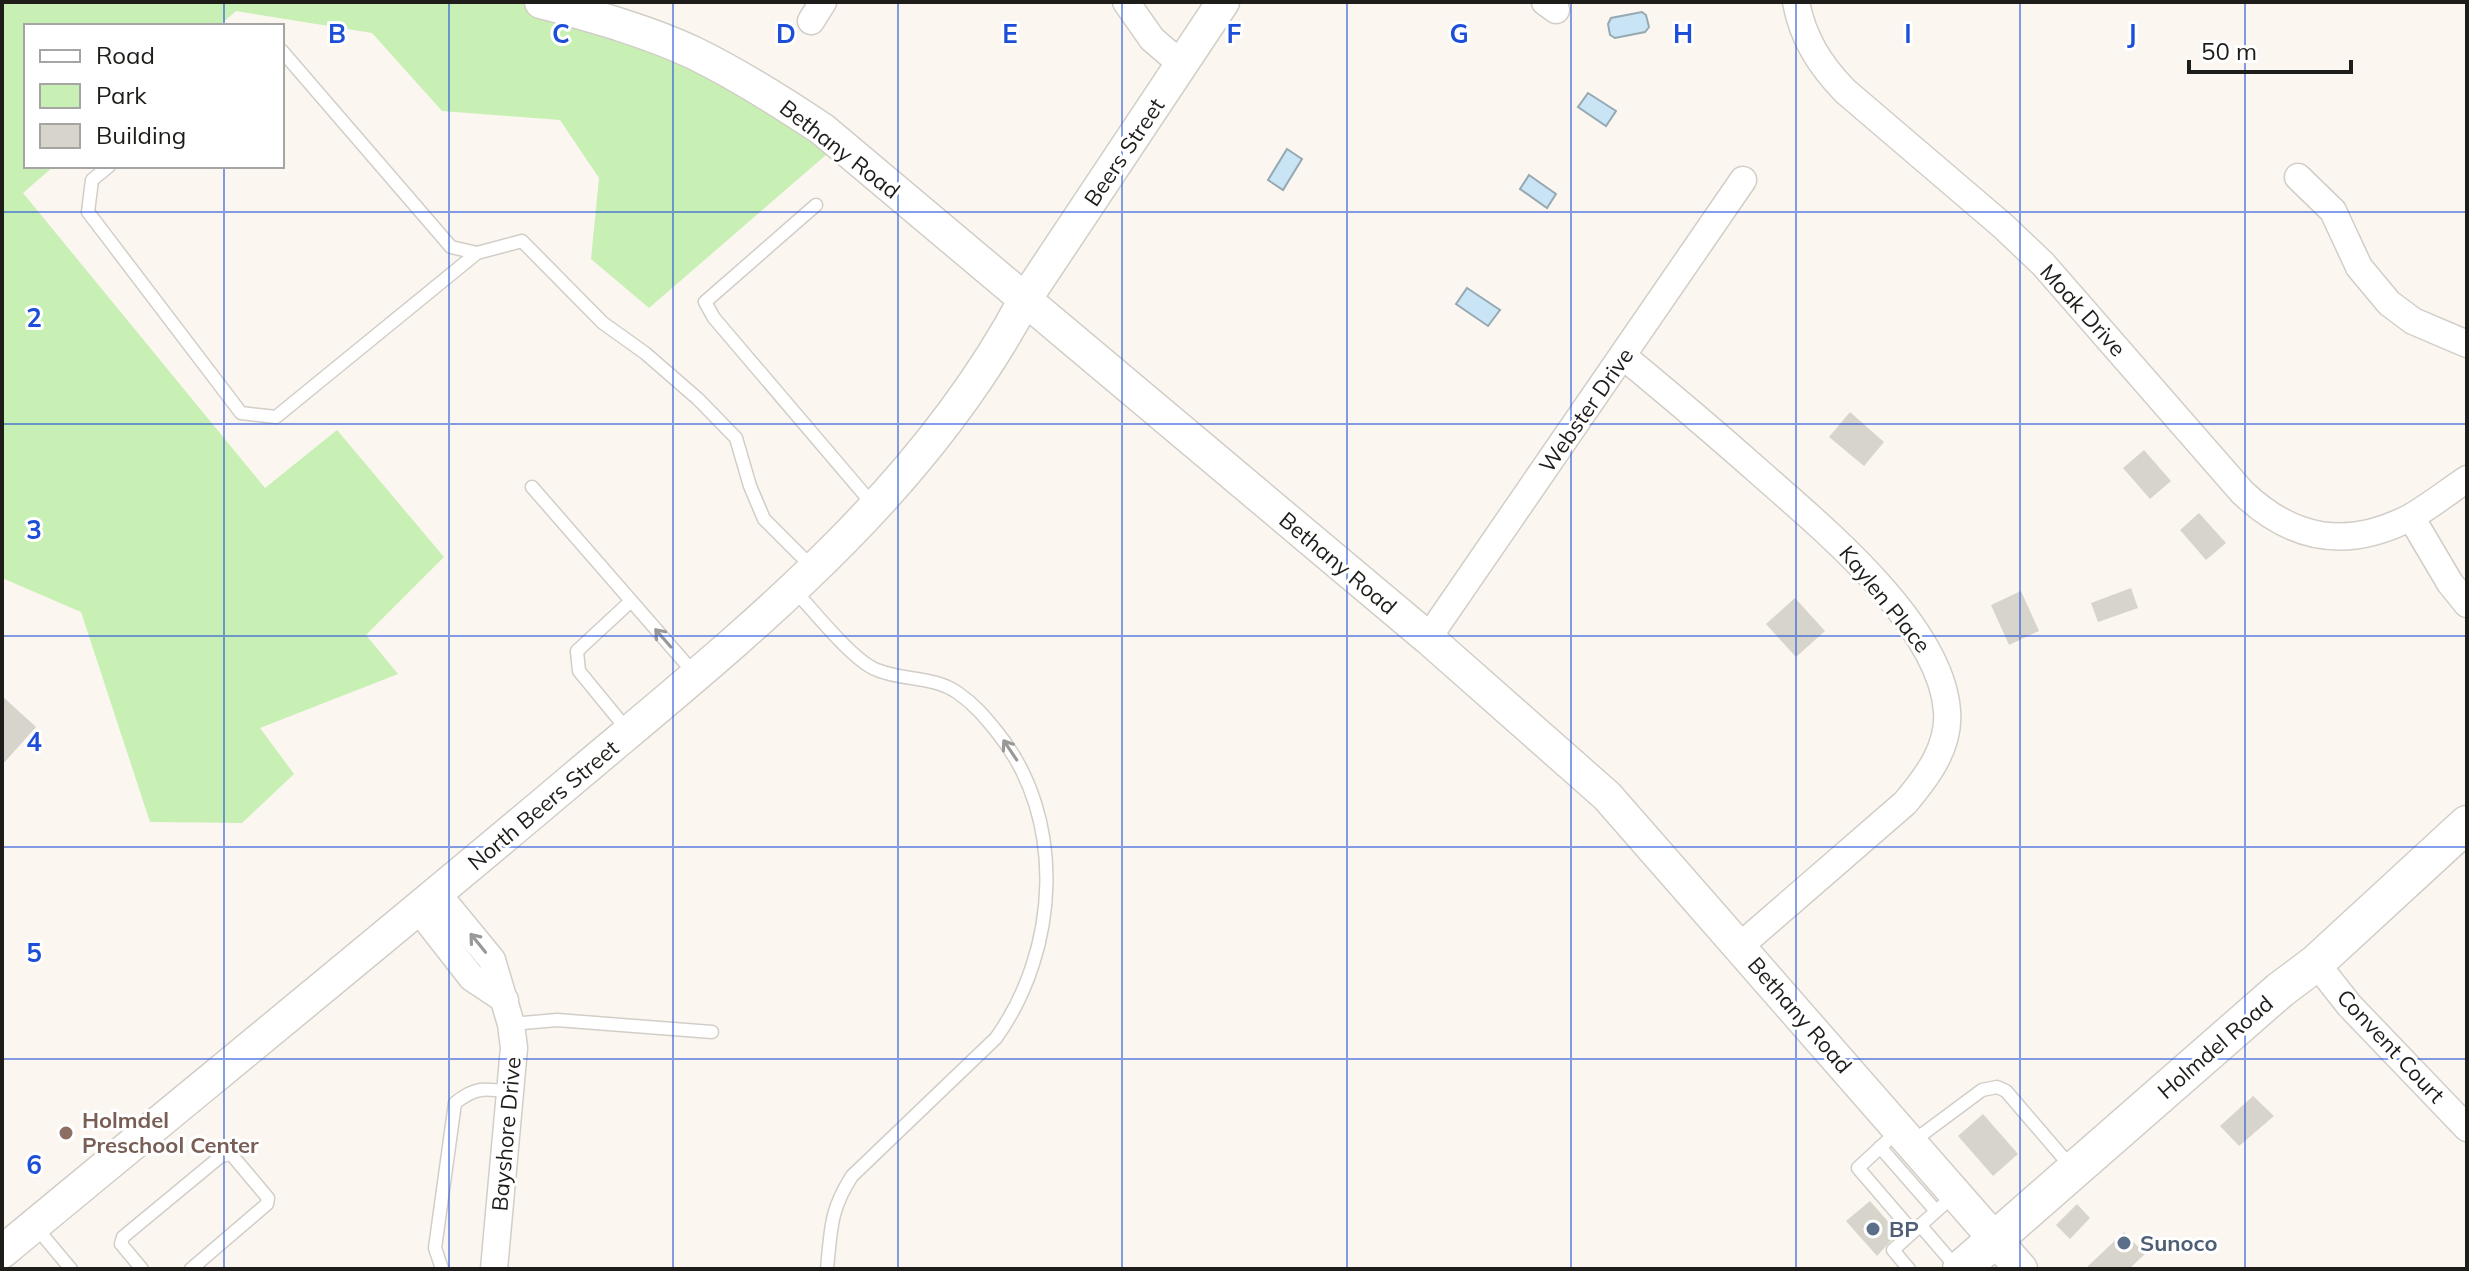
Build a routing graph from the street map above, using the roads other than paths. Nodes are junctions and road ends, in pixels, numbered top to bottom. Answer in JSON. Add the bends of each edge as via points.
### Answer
{"nodes":[{"id":1,"x":541,"y":2,"type":"edge"},
{"id":2,"x":1126,"y":2,"type":"edge"},
{"id":3,"x":1223,"y":2,"type":"edge"},
{"id":4,"x":1796,"y":2,"type":"edge"},
{"id":5,"x":284,"y":53,"type":"edge"},
{"id":6,"x":1181,"y":64,"type":"junction"},
{"id":7,"x":107,"y":168,"type":"edge"},
{"id":8,"x":2298,"y":177,"type":"dead end"},
{"id":9,"x":1743,"y":180,"type":"dead end"},
{"id":10,"x":816,"y":205,"type":"dead end"},
{"id":11,"x":477,"y":253,"type":"junction"},
{"id":12,"x":1024,"y":301,"type":"junction"},
{"id":13,"x":2467,"y":344,"type":"edge"},
{"id":14,"x":1623,"y":356,"type":"junction"},
{"id":15,"x":2467,"y":479,"type":"edge"},
{"id":16,"x":532,"y":487,"type":"dead end"},
{"id":17,"x":875,"y":507,"type":"junction"},
{"id":18,"x":2411,"y":517,"type":"junction"},
{"id":19,"x":804,"y":579,"type":"junction"},
{"id":20,"x":631,"y":601,"type":"junction"},
{"id":21,"x":2467,"y":604,"type":"edge"},
{"id":22,"x":1428,"y":638,"type":"junction"},
{"id":23,"x":696,"y":676,"type":"junction"},
{"id":24,"x":629,"y":732,"type":"junction"},
{"id":25,"x":2467,"y":824,"type":"edge"},
{"id":26,"x":428,"y":901,"type":"junction"},
{"id":27,"x":1740,"y":946,"type":"junction"},
{"id":28,"x":2316,"y":963,"type":"junction"},
{"id":29,"x":508,"y":1012,"type":"junction"},
{"id":30,"x":712,"y":1032,"type":"dead end"},
{"id":31,"x":510,"y":1092,"type":"junction"},
{"id":32,"x":2467,"y":1128,"type":"edge"},
{"id":33,"x":1896,"y":1140,"type":"junction"},
{"id":34,"x":2074,"y":1170,"type":"junction"},
{"id":35,"x":1946,"y":1202,"type":"junction"},
{"id":36,"x":34,"y":1225,"type":"junction"},
{"id":37,"x":1916,"y":1228,"type":"junction"},
{"id":38,"x":1996,"y":1240,"type":"junction"},
{"id":39,"x":2,"y":1252,"type":"edge"},
{"id":40,"x":71,"y":1269,"type":"edge"},
{"id":41,"x":142,"y":1269,"type":"edge"},
{"id":42,"x":191,"y":1269,"type":"edge"},
{"id":43,"x":442,"y":1269,"type":"edge"},
{"id":44,"x":494,"y":1269,"type":"edge"},
{"id":45,"x":827,"y":1269,"type":"edge"},
{"id":46,"x":1909,"y":1269,"type":"edge"},
{"id":47,"x":1959,"y":1269,"type":"edge"},
{"id":48,"x":2021,"y":1269,"type":"edge"}],
"edges":[{"from":1,"to":12,"type":"street","name":"Bethany Road","via":[[648,35],[761,89],[822,129]]},
{"from":2,"to":6,"type":"street","via":[[1152,39]]},
{"from":3,"to":6,"type":"street","name":"Beers Street"},
{"from":4,"to":18,"type":"street","name":"Moak Drive","via":[[1812,51],[1826,71],[2043,264],[2258,507],[2293,529],[2328,537],[2365,535]]},
{"from":5,"to":11,"type":"lane","via":[[451,247]]},
{"from":6,"to":12,"type":"street","name":"Beers Street"},
{"from":7,"to":11,"type":"lane","via":[[92,180],[88,212],[241,413],[276,417]]},
{"from":8,"to":13,"type":"street","via":[[2333,211],[2359,267],[2389,303],[2413,321]]},
{"from":9,"to":14,"type":"street","name":"Webster Drive"},
{"from":10,"to":17,"type":"lane","via":[[705,302]]},
{"from":11,"to":19,"type":"lane","via":[[522,241],[603,323],[698,399],[736,438],[764,519]]},
{"from":12,"to":17,"type":"street","name":"North Beers Street","via":[[1002,342],[924,450]]},
{"from":12,"to":22,"type":"street","name":"Bethany Road"},
{"from":14,"to":22,"type":"street","name":"Webster Drive"},
{"from":14,"to":27,"type":"street","name":"Kaylen Place","via":[[1856,559],[1915,631],[1942,681],[1947,725],[1924,781]]},
{"from":15,"to":18,"type":"street","name":"Moak Drive"},
{"from":16,"to":20,"type":"lane"},
{"from":17,"to":19,"type":"street","name":"North Beers Street"},
{"from":18,"to":21,"type":"street"},
{"from":19,"to":23,"type":"street","name":"North Beers Street"},
{"from":45,"to":19,"type":"lane","one_way":true,"via":[[832,1218],[852,1176],[996,1038],[1009,1019],[1024,990],[1047,892],[1040,822],[1018,763],[977,707],[942,683],[888,674],[863,662]]},
{"from":23,"to":20,"type":"lane","one_way":true},
{"from":20,"to":24,"type":"lane","via":[[577,651],[579,671]]},
{"from":22,"to":27,"type":"street","name":"Bethany Road","via":[[1607,796]]},
{"from":23,"to":24,"type":"street","name":"North Beers Street"},
{"from":24,"to":26,"type":"street","name":"North Beers Street"},
{"from":25,"to":28,"type":"main road","name":"Holmdel Road"},
{"from":26,"to":29,"type":"street","name":"Bayshore Drive","via":[[492,960]]},
{"from":26,"to":36,"type":"street","name":"North Beers Street"},
{"from":27,"to":33,"type":"street","name":"Bethany Road"},
{"from":28,"to":32,"type":"street","name":"Convent Court","via":[[2349,1005]]},
{"from":28,"to":34,"type":"main road","name":"Holmdel Road"},
{"from":29,"to":30,"type":"lane"},
{"from":29,"to":31,"type":"street","name":"Bayshore Drive","via":[[514,1048]]},
{"from":31,"to":43,"type":"lane","via":[[470,1091],[455,1103],[435,1248]]},
{"from":31,"to":44,"type":"street","name":"Bayshore Drive"},
{"from":33,"to":34,"type":"lane","via":[[1982,1090],[1997,1087]]},
{"from":33,"to":35,"type":"street","name":"Bethany Road"},
{"from":33,"to":37,"type":"lane","via":[[1858,1168]]},
{"from":34,"to":38,"type":"main road","name":"Holmdel Road"},
{"from":35,"to":37,"type":"lane"},
{"from":35,"to":38,"type":"street","name":"Bethany Road"},
{"from":36,"to":39,"type":"street","name":"North Beers Street"},
{"from":36,"to":40,"type":"lane"},
{"from":37,"to":46,"type":"lane","via":[[1893,1250]]},
{"from":37,"to":47,"type":"lane"},
{"from":38,"to":47,"type":"main road","name":"Holmdel Road"},
{"from":38,"to":48,"type":"street","name":"Bethany Road"},
{"from":41,"to":42,"type":"lane","via":[[121,1244],[123,1237],[221,1156],[231,1154],[268,1198],[267,1204]]}]}
